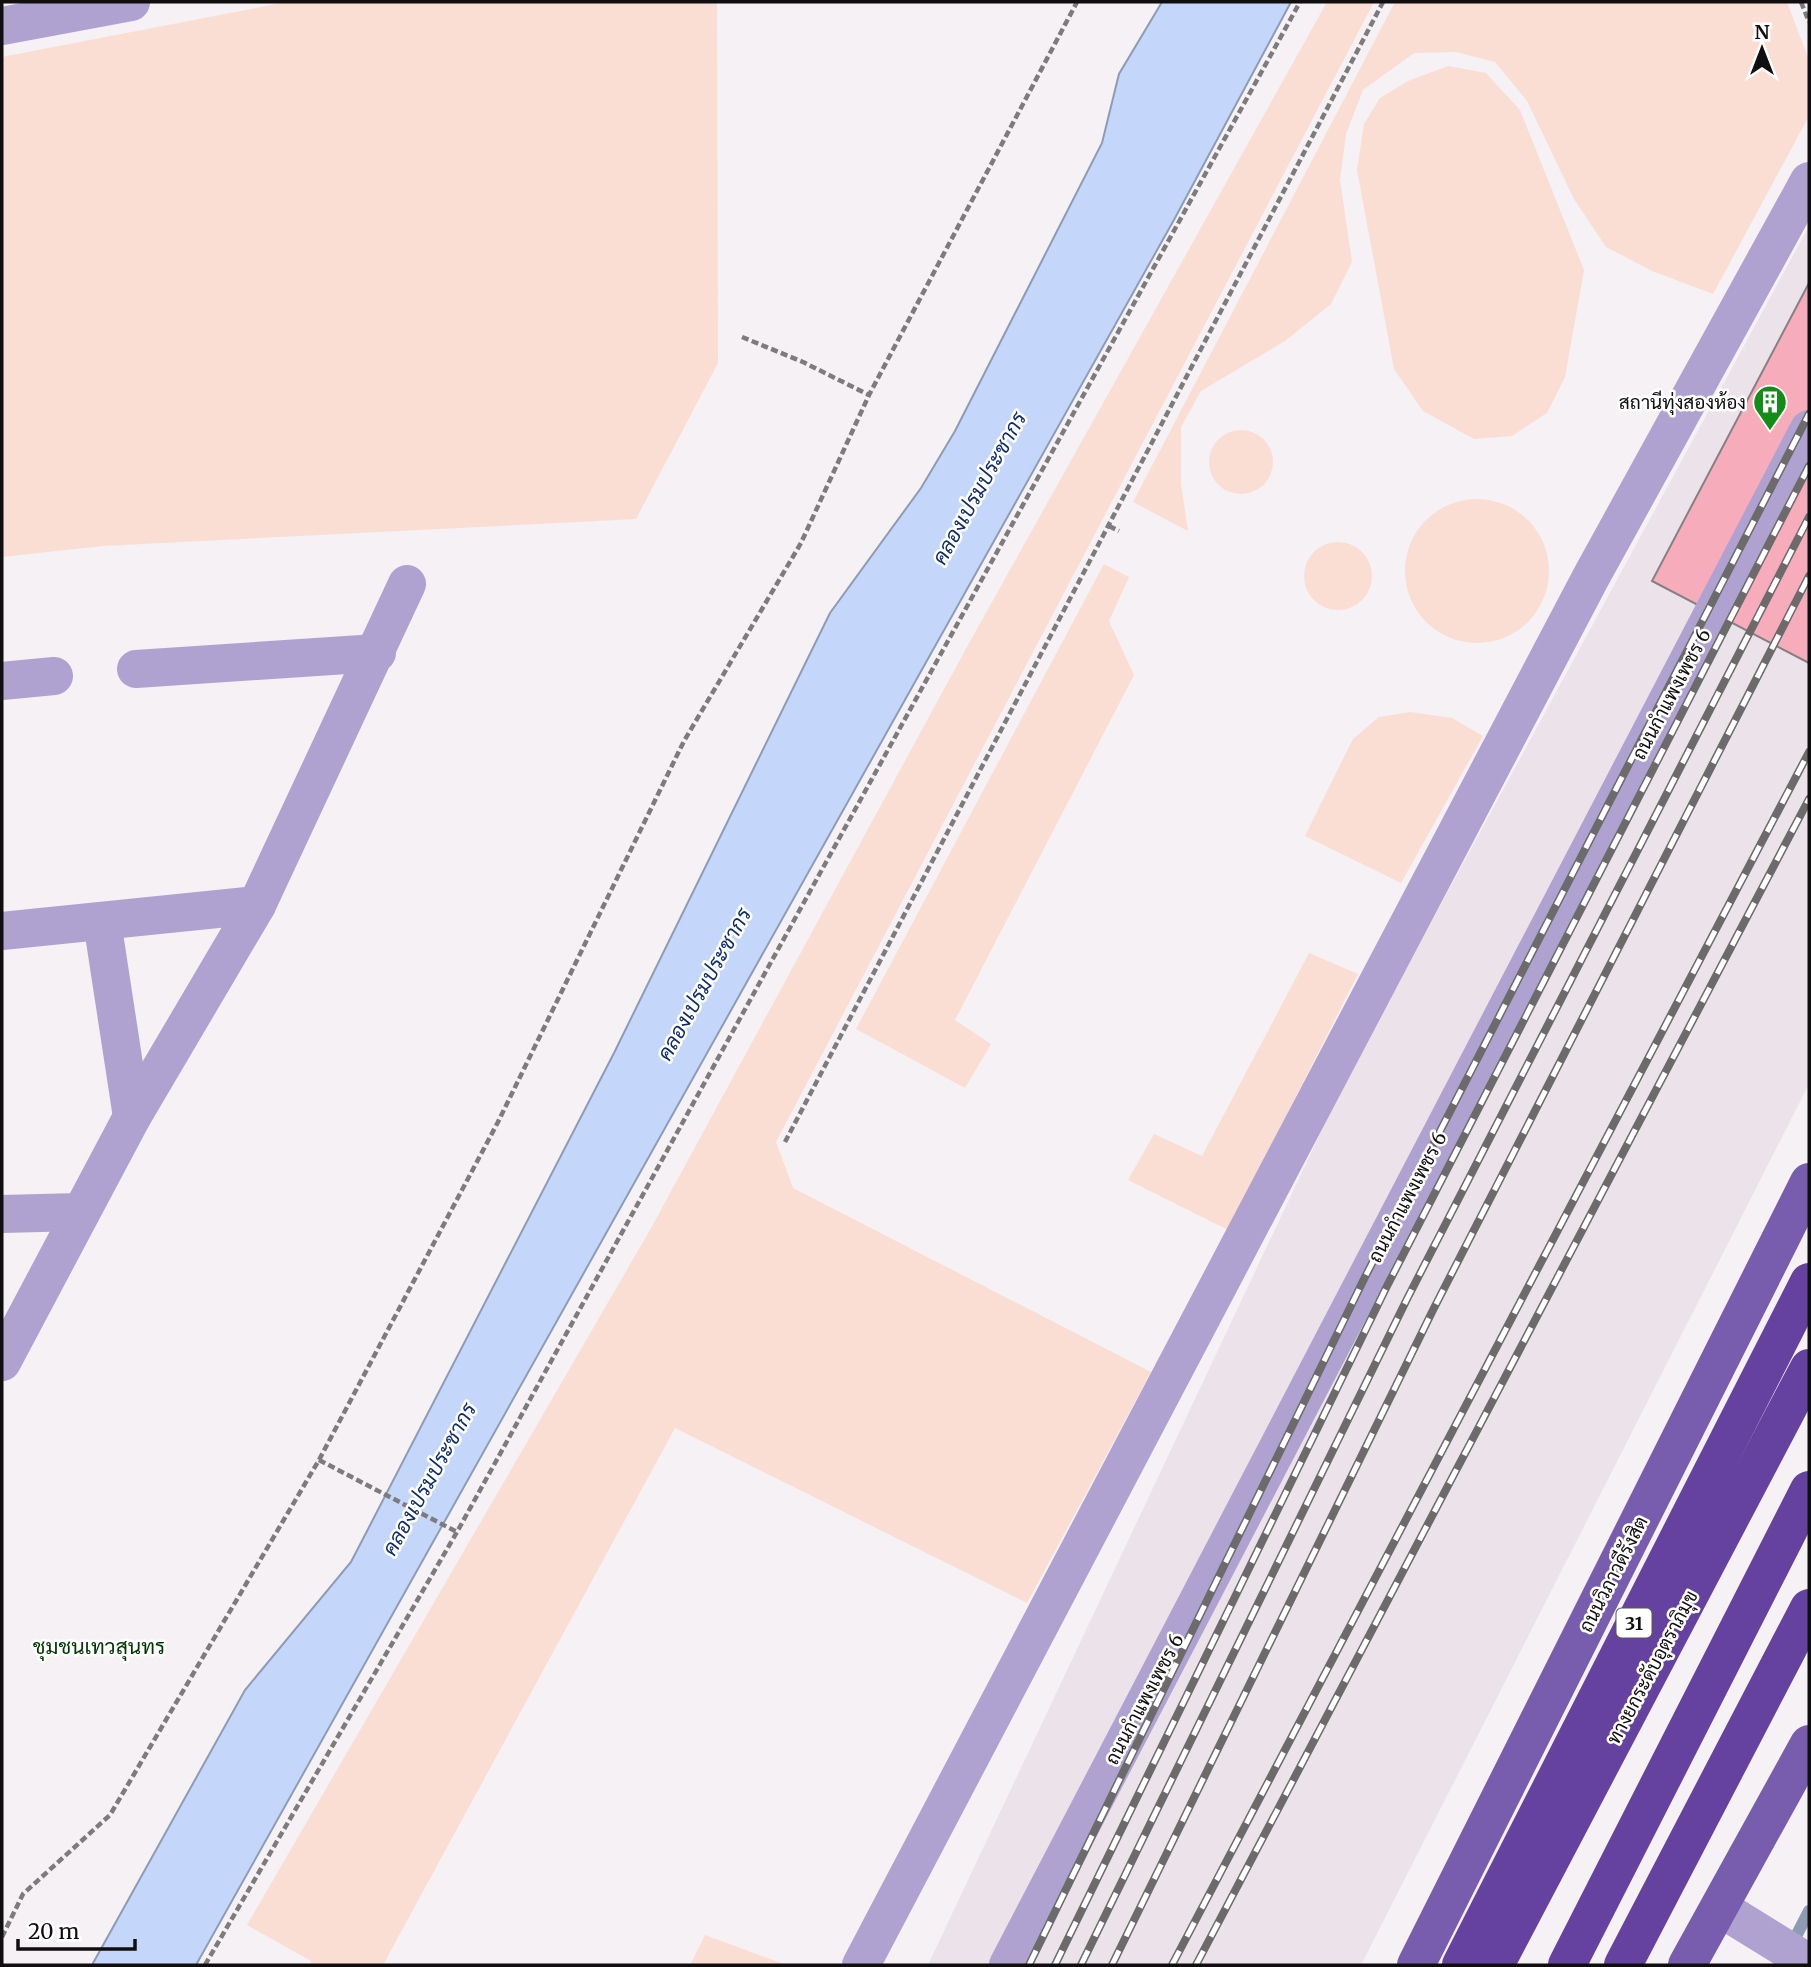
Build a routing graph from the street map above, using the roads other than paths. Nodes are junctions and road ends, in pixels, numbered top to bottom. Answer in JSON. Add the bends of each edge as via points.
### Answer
{"nodes":[{"id":1,"x":131,"y":2,"type":"edge"},
{"id":2,"x":2,"y":26,"type":"edge"},
{"id":3,"x":1809,"y":181,"type":"edge"},
{"id":4,"x":1809,"y":429,"type":"edge"},
{"id":5,"x":407,"y":584,"type":"dead end"},
{"id":6,"x":377,"y":653,"type":"junction"},
{"id":7,"x":135,"y":669,"type":"dead end"},
{"id":8,"x":54,"y":676,"type":"dead end"},
{"id":9,"x":2,"y":681,"type":"edge"},
{"id":10,"x":257,"y":905,"type":"junction"},
{"id":11,"x":102,"y":921,"type":"junction"},
{"id":12,"x":2,"y":931,"type":"edge"},
{"id":13,"x":132,"y":1117,"type":"junction"},
{"id":14,"x":1807,"y":1188,"type":"edge"},
{"id":15,"x":80,"y":1212,"type":"junction"},
{"id":16,"x":2,"y":1214,"type":"edge"},
{"id":17,"x":1809,"y":1282,"type":"edge"},
{"id":18,"x":2,"y":1362,"type":"edge"},
{"id":19,"x":1809,"y":1368,"type":"edge"},
{"id":20,"x":1809,"y":1490,"type":"edge"},
{"id":21,"x":1809,"y":1608,"type":"edge"},
{"id":22,"x":1809,"y":1744,"type":"edge"},
{"id":23,"x":1720,"y":1908,"type":"junction"},
{"id":24,"x":1809,"y":1963,"type":"edge"},
{"id":25,"x":861,"y":1965,"type":"edge"},
{"id":26,"x":1008,"y":1965,"type":"edge"},
{"id":27,"x":1416,"y":1965,"type":"edge"},
{"id":28,"x":1461,"y":1965,"type":"edge"},
{"id":29,"x":1495,"y":1965,"type":"edge"},
{"id":30,"x":1567,"y":1965,"type":"edge"},
{"id":31,"x":1623,"y":1965,"type":"edge"},
{"id":32,"x":1687,"y":1965,"type":"edge"}],
"edges":[{"from":1,"to":2,"type":"street"},
{"from":3,"to":25,"type":"street","via":[[1584,588]]},
{"from":4,"to":26,"type":"street","name":"ถนนกำแพงเพชร 6"},
{"from":5,"to":6,"type":"street"},
{"from":6,"to":7,"type":"street"},
{"from":6,"to":10,"type":"street"},
{"from":8,"to":9,"type":"street"},
{"from":10,"to":11,"type":"street"},
{"from":10,"to":13,"type":"street"},
{"from":11,"to":12,"type":"street"},
{"from":11,"to":13,"type":"street"},
{"from":13,"to":15,"type":"street"},
{"from":14,"to":27,"type":"main road","name":"ถนนวิภาวดีรังสิต","number":"31"},
{"from":15,"to":16,"type":"street"},
{"from":15,"to":18,"type":"street"},
{"from":17,"to":28,"type":"highway","number":"31"},
{"from":19,"to":29,"type":"highway","name":"ทางยกระดับอุตราภิมุข","number":"31"},
{"from":20,"to":30,"type":"highway"},
{"from":21,"to":31,"type":"highway"},
{"from":22,"to":23,"type":"main road"},
{"from":23,"to":24,"type":"street"},
{"from":23,"to":32,"type":"main road"}]}
